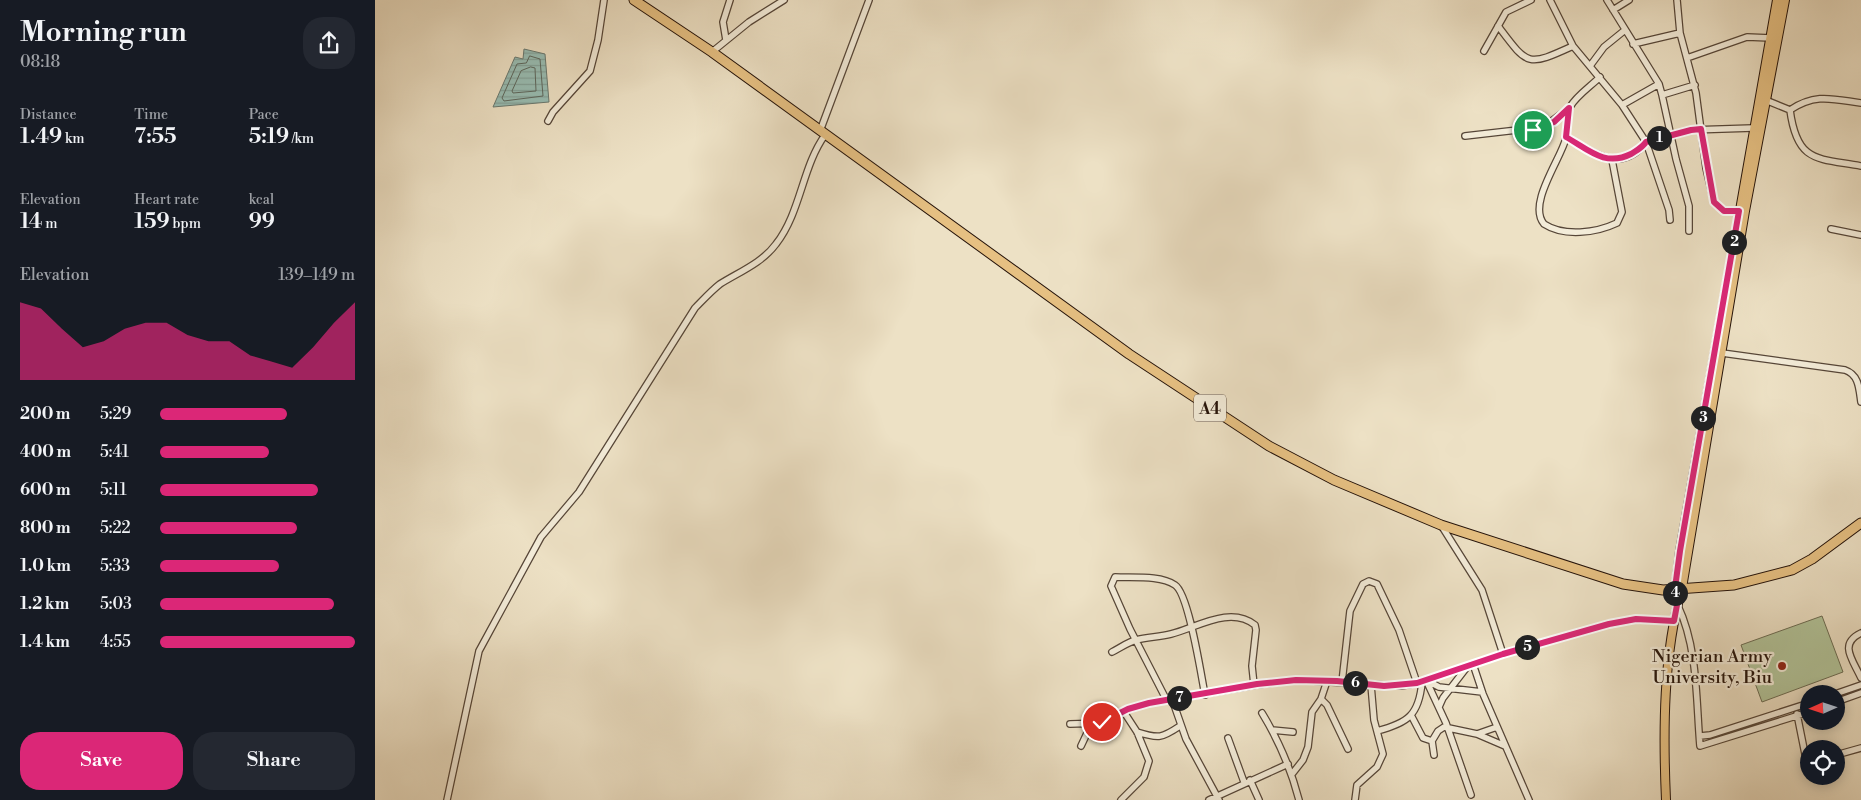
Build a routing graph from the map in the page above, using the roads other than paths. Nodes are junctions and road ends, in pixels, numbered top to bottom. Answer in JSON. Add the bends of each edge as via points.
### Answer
{"nodes":[{"id":1,"x":604,"y":0,"type":"edge"},
{"id":2,"x":635,"y":0,"type":"edge"},
{"id":3,"x":730,"y":0,"type":"edge"},
{"id":4,"x":784,"y":0,"type":"edge"},
{"id":5,"x":869,"y":0,"type":"edge"},
{"id":6,"x":1531,"y":0,"type":"edge"},
{"id":7,"x":1550,"y":0,"type":"edge"},
{"id":8,"x":1607,"y":0,"type":"edge"},
{"id":9,"x":1629,"y":0,"type":"edge"},
{"id":10,"x":1677,"y":0,"type":"edge"},
{"id":11,"x":1777,"y":0,"type":"edge"},
{"id":12,"x":1785,"y":0,"type":"edge"},
{"id":13,"x":1613,"y":10,"type":"junction"},
{"id":14,"x":1498,"y":26,"type":"junction"},
{"id":15,"x":1625,"y":30,"type":"junction"},
{"id":16,"x":1681,"y":33,"type":"junction"},
{"id":17,"x":1771,"y":38,"type":"junction"},
{"id":18,"x":726,"y":40,"type":"junction"},
{"id":19,"x":1633,"y":44,"type":"junction"},
{"id":20,"x":1573,"y":46,"type":"junction"},
{"id":21,"x":1484,"y":51,"type":"dead end"},
{"id":22,"x":712,"y":52,"type":"junction"},
{"id":23,"x":1687,"y":58,"type":"junction"},
{"id":24,"x":1590,"y":66,"type":"junction"},
{"id":25,"x":1601,"y":77,"type":"junction"},
{"id":26,"x":1659,"y":84,"type":"junction"},
{"id":27,"x":1695,"y":85,"type":"junction"},
{"id":28,"x":1662,"y":94,"type":"junction"},
{"id":29,"x":1763,"y":99,"type":"junction"},
{"id":30,"x":1861,"y":103,"type":"edge"},
{"id":31,"x":1622,"y":105,"type":"junction"},
{"id":32,"x":1569,"y":108,"type":"junction"},
{"id":33,"x":1790,"y":110,"type":"junction"},
{"id":34,"x":548,"y":122,"type":"dead end"},
{"id":35,"x":1753,"y":128,"type":"junction"},
{"id":36,"x":1701,"y":129,"type":"junction"},
{"id":37,"x":822,"y":133,"type":"junction"},
{"id":38,"x":1670,"y":135,"type":"junction"},
{"id":39,"x":1465,"y":136,"type":"dead end"},
{"id":40,"x":1566,"y":137,"type":"junction"},
{"id":41,"x":1646,"y":142,"type":"junction"},
{"id":42,"x":1612,"y":160,"type":"junction"},
{"id":43,"x":1861,"y":166,"type":"edge"},
{"id":44,"x":1739,"y":211,"type":"junction"},
{"id":45,"x":1670,"y":220,"type":"dead end"},
{"id":46,"x":1831,"y":229,"type":"dead end"},
{"id":47,"x":1689,"y":231,"type":"dead end"},
{"id":48,"x":1861,"y":235,"type":"edge"},
{"id":49,"x":1722,"y":353,"type":"junction"},
{"id":50,"x":1861,"y":402,"type":"edge"},
{"id":51,"x":1861,"y":523,"type":"edge"},
{"id":52,"x":1441,"y":525,"type":"junction"},
{"id":53,"x":1678,"y":588,"type":"junction"},
{"id":54,"x":1677,"y":605,"type":"junction"},
{"id":55,"x":1674,"y":621,"type":"junction"},
{"id":56,"x":1191,"y":628,"type":"junction"},
{"id":57,"x":1861,"y":633,"type":"edge"},
{"id":58,"x":1136,"y":640,"type":"junction"},
{"id":59,"x":1112,"y":652,"type":"dead end"},
{"id":60,"x":1503,"y":654,"type":"junction"},
{"id":61,"x":1470,"y":665,"type":"junction"},
{"id":62,"x":1861,"y":678,"type":"edge"},
{"id":63,"x":1327,"y":681,"type":"junction"},
{"id":64,"x":1342,"y":682,"type":"junction"},
{"id":65,"x":1421,"y":682,"type":"junction"},
{"id":66,"x":1254,"y":685,"type":"junction"},
{"id":67,"x":1371,"y":685,"type":"junction"},
{"id":68,"x":1861,"y":685,"type":"edge"},
{"id":69,"x":1450,"y":688,"type":"junction"},
{"id":70,"x":1845,"y":691,"type":"edge"},
{"id":71,"x":1482,"y":692,"type":"junction"},
{"id":72,"x":1861,"y":693,"type":"edge"},
{"id":73,"x":1205,"y":695,"type":"junction"},
{"id":74,"x":1169,"y":699,"type":"junction"},
{"id":75,"x":1321,"y":699,"type":"junction"},
{"id":76,"x":1845,"y":699,"type":"edge"},
{"id":77,"x":1439,"y":706,"type":"junction"},
{"id":78,"x":1800,"y":706,"type":"edge"},
{"id":79,"x":1796,"y":708,"type":"junction"},
{"id":80,"x":1124,"y":712,"type":"junction"},
{"id":81,"x":1262,"y":714,"type":"dead end"},
{"id":82,"x":1411,"y":715,"type":"junction"},
{"id":83,"x":1800,"y":715,"type":"edge"},
{"id":84,"x":1797,"y":716,"type":"junction"},
{"id":85,"x":1102,"y":722,"type":"junction"},
{"id":86,"x":1069,"y":724,"type":"dead end"},
{"id":87,"x":1180,"y":726,"type":"junction"},
{"id":88,"x":1448,"y":727,"type":"junction"},
{"id":89,"x":1497,"y":727,"type":"junction"},
{"id":90,"x":1272,"y":730,"type":"junction"},
{"id":91,"x":1377,"y":731,"type":"junction"},
{"id":92,"x":1137,"y":732,"type":"junction"},
{"id":93,"x":1293,"y":732,"type":"dead end"},
{"id":94,"x":1477,"y":734,"type":"junction"},
{"id":95,"x":1700,"y":736,"type":"junction"},
{"id":96,"x":1229,"y":738,"type":"dead end"},
{"id":97,"x":1802,"y":740,"type":"edge"},
{"id":98,"x":1432,"y":741,"type":"junction"},
{"id":99,"x":1081,"y":746,"type":"dead end"},
{"id":100,"x":1505,"y":746,"type":"junction"},
{"id":101,"x":1861,"y":748,"type":"edge"},
{"id":102,"x":1348,"y":749,"type":"dead end"},
{"id":103,"x":1845,"y":752,"type":"edge"},
{"id":104,"x":1434,"y":755,"type":"dead end"},
{"id":105,"x":1288,"y":764,"type":"junction"},
{"id":106,"x":1292,"y":774,"type":"junction"},
{"id":107,"x":1247,"y":781,"type":"junction"},
{"id":108,"x":1471,"y":795,"type":"dead end"},
{"id":109,"x":1218,"y":798,"type":"edge"},
{"id":110,"x":447,"y":800,"type":"edge"},
{"id":111,"x":1123,"y":800,"type":"edge"},
{"id":112,"x":1209,"y":800,"type":"edge"},
{"id":113,"x":1259,"y":800,"type":"edge"},
{"id":114,"x":1299,"y":800,"type":"edge"},
{"id":115,"x":1355,"y":800,"type":"edge"},
{"id":116,"x":1529,"y":800,"type":"edge"},
{"id":117,"x":1666,"y":800,"type":"edge"}],
"edges":[{"from":1,"to":34,"type":"street","via":[[599,40],[590,71]]},
{"from":2,"to":22,"type":"highway","number":"A4"},
{"from":3,"to":18,"type":"street","via":[[723,22]]},
{"from":4,"to":18,"type":"street"},
{"from":5,"to":37,"type":"street"},
{"from":6,"to":14,"type":"street","via":[[1506,12]]},
{"from":7,"to":20,"type":"street"},
{"from":8,"to":13,"type":"street"},
{"from":9,"to":13,"type":"street"},
{"from":10,"to":16,"type":"street"},
{"from":11,"to":17,"type":"main road"},
{"from":12,"to":29,"type":"main road"},
{"from":13,"to":15,"type":"street"},
{"from":14,"to":20,"type":"street","via":[[1519,55],[1526,59],[1541,60]]},
{"from":14,"to":21,"type":"street"},
{"from":15,"to":19,"type":"street"},
{"from":15,"to":24,"type":"street","via":[[1604,47]]},
{"from":16,"to":19,"type":"street"},
{"from":16,"to":23,"type":"street"},
{"from":17,"to":23,"type":"street","via":[[1747,38]]},
{"from":17,"to":29,"type":"main road"},
{"from":18,"to":22,"type":"street"},
{"from":19,"to":26,"type":"street"},
{"from":20,"to":24,"type":"street"},
{"from":22,"to":37,"type":"highway","number":"A4"},
{"from":23,"to":27,"type":"street"},
{"from":24,"to":25,"type":"street"},
{"from":25,"to":31,"type":"street"},
{"from":25,"to":32,"type":"street"},
{"from":26,"to":28,"type":"street"},
{"from":26,"to":31,"type":"street"},
{"from":27,"to":28,"type":"street"},
{"from":27,"to":36,"type":"street"},
{"from":28,"to":38,"type":"street"},
{"from":29,"to":33,"type":"street"},
{"from":29,"to":35,"type":"main road"},
{"from":29,"to":49,"type":"main road"},
{"from":30,"to":33,"type":"street","via":[[1822,97],[1809,99]]},
{"from":31,"to":41,"type":"street"},
{"from":32,"to":39,"type":"street","via":[[1544,128]]},
{"from":32,"to":40,"type":"street"},
{"from":33,"to":43,"type":"street","via":[[1793,131],[1810,154],[1823,161]]},
{"from":35,"to":36,"type":"street"},
{"from":35,"to":44,"type":"main road"},
{"from":36,"to":38,"type":"street"},
{"from":36,"to":44,"type":"street","via":[[1714,202],[1724,211]]},
{"from":37,"to":52,"type":"highway","number":"A4","via":[[1129,354],[1269,446],[1334,480]]},
{"from":37,"to":110,"type":"street","via":[[799,201],[777,244],[756,263],[718,286],[695,308],[579,492],[541,537],[479,651]]},
{"from":38,"to":41,"type":"street"},
{"from":38,"to":47,"type":"street","via":[[1689,206]]},
{"from":40,"to":42,"type":"street"},
{"from":40,"to":42,"type":"street","via":[[1558,161],[1544,184],[1539,216],[1548,227],[1562,232],[1583,231],[1607,228],[1619,221],[1622,207]]},
{"from":41,"to":42,"type":"street","via":[[1641,148]]},
{"from":41,"to":45,"type":"street"},
{"from":44,"to":53,"type":"main road"},
{"from":46,"to":48,"type":"street"},
{"from":49,"to":50,"type":"street","via":[[1852,372],[1857,379]]},
{"from":49,"to":53,"type":"main road"},
{"from":51,"to":53,"type":"highway","number":"A4","via":[[1793,570],[1734,586]]},
{"from":52,"to":53,"type":"highway","number":"A4","via":[[1623,584],[1657,590]]},
{"from":52,"to":60,"type":"street","via":[[1482,590]]},
{"from":53,"to":54,"type":"main road"},
{"from":54,"to":55,"type":"main road"},
{"from":54,"to":95,"type":"street","via":[[1692,655]]},
{"from":55,"to":60,"type":"street","via":[[1636,619],[1609,624]]},
{"from":55,"to":117,"type":"main road","via":[[1664,756]]},
{"from":56,"to":58,"type":"street"},
{"from":56,"to":58,"type":"street","via":[[1184,598],[1175,585],[1160,580],[1115,577],[1111,586]]},
{"from":56,"to":66,"type":"street","via":[[1213,619],[1234,618],[1249,620],[1255,625]]},
{"from":56,"to":73,"type":"street"},
{"from":57,"to":62,"type":"street","via":[[1851,638],[1848,649]]},
{"from":58,"to":59,"type":"street"},
{"from":58,"to":74,"type":"street"},
{"from":60,"to":61,"type":"street"},
{"from":61,"to":65,"type":"street"},
{"from":61,"to":69,"type":"street"},
{"from":61,"to":71,"type":"street"},
{"from":63,"to":64,"type":"street"},
{"from":63,"to":66,"type":"street","via":[[1296,680]]},
{"from":63,"to":75,"type":"street"},
{"from":64,"to":65,"type":"street","via":[[1350,611],[1363,584],[1369,582],[1377,584]]},
{"from":64,"to":67,"type":"street"},
{"from":65,"to":67,"type":"street","via":[[1401,686]]},
{"from":65,"to":69,"type":"street"},
{"from":65,"to":77,"type":"street"},
{"from":65,"to":82,"type":"street","via":[[1421,695]]},
{"from":66,"to":73,"type":"street"},
{"from":67,"to":91,"type":"street"},
{"from":68,"to":70,"type":"street"},
{"from":69,"to":71,"type":"street"},
{"from":69,"to":77,"type":"street"},
{"from":71,"to":89,"type":"street"},
{"from":72,"to":76,"type":"street"},
{"from":73,"to":74,"type":"street"},
{"from":74,"to":80,"type":"street"},
{"from":74,"to":87,"type":"street"},
{"from":75,"to":102,"type":"street"},
{"from":75,"to":106,"type":"street","via":[[1312,712],[1308,747],[1303,760]]},
{"from":77,"to":88,"type":"street"},
{"from":78,"to":79,"type":"street"},
{"from":79,"to":84,"type":"street"},
{"from":79,"to":95,"type":"street"},
{"from":80,"to":85,"type":"street"},
{"from":80,"to":92,"type":"street"},
{"from":81,"to":90,"type":"street"},
{"from":82,"to":91,"type":"street","via":[[1394,726]]},
{"from":82,"to":98,"type":"street","via":[[1423,738]]},
{"from":83,"to":84,"type":"street"},
{"from":84,"to":95,"type":"street","via":[[1701,746]]},
{"from":84,"to":97,"type":"street"},
{"from":85,"to":86,"type":"street"},
{"from":85,"to":99,"type":"street","via":[[1089,730]]},
{"from":87,"to":92,"type":"street","via":[[1158,738]]},
{"from":87,"to":109,"type":"street"},
{"from":88,"to":94,"type":"street"},
{"from":88,"to":98,"type":"street","via":[[1438,731]]},
{"from":88,"to":108,"type":"street"},
{"from":89,"to":94,"type":"street"},
{"from":89,"to":100,"type":"street"},
{"from":90,"to":93,"type":"street"},
{"from":90,"to":105,"type":"street"},
{"from":91,"to":115,"type":"street","via":[[1383,754],[1377,767],[1357,785]]},
{"from":92,"to":111,"type":"street","via":[[1149,761],[1147,771]]},
{"from":94,"to":100,"type":"street"},
{"from":96,"to":107,"type":"street"},
{"from":98,"to":104,"type":"street"},
{"from":100,"to":116,"type":"street"},
{"from":101,"to":103,"type":"street"},
{"from":105,"to":106,"type":"street"},
{"from":105,"to":107,"type":"street"},
{"from":106,"to":114,"type":"street"},
{"from":107,"to":109,"type":"street"},
{"from":107,"to":113,"type":"street"},
{"from":109,"to":112,"type":"street"}]}
